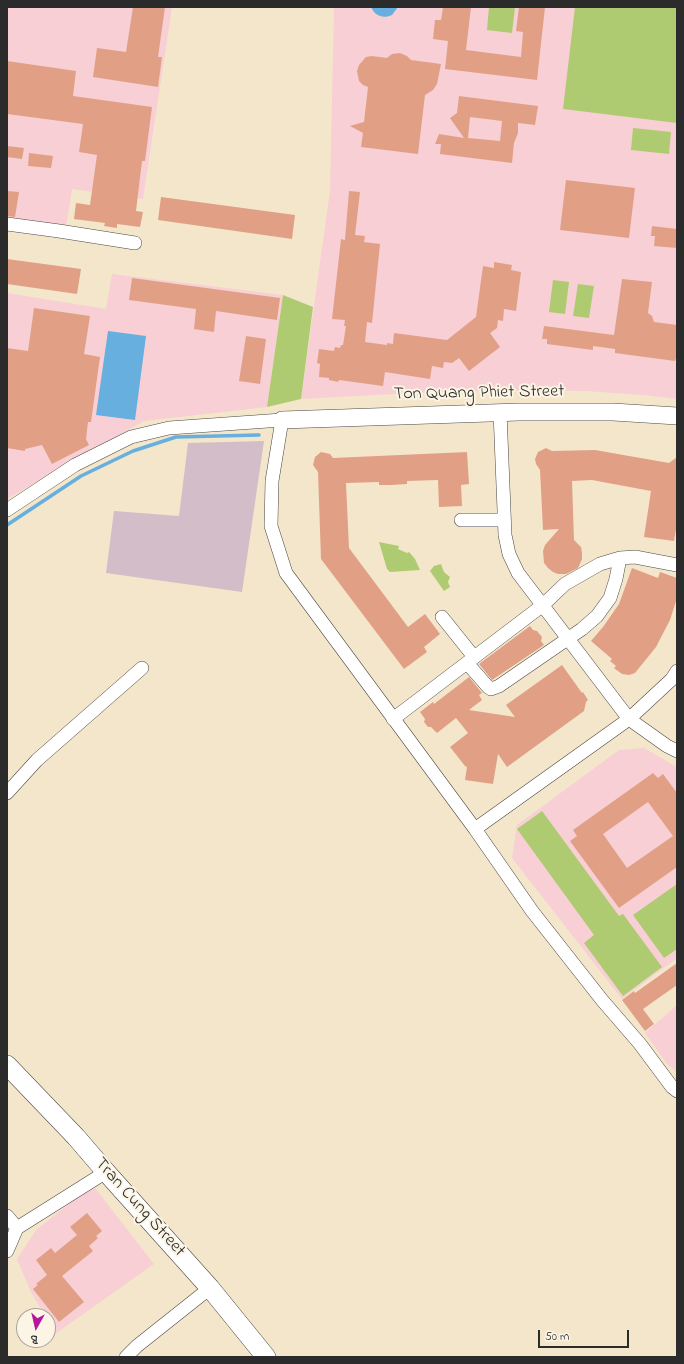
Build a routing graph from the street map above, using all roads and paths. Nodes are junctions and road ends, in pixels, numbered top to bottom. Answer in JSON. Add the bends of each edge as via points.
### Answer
{"nodes":[{"id":1,"x":7,"y":224,"type":"edge"},
{"id":2,"x":135,"y":243,"type":"dead end"},
{"id":3,"x":500,"y":412,"type":"junction"},
{"id":4,"x":677,"y":416,"type":"edge"},
{"id":5,"x":282,"y":420,"type":"junction"},
{"id":6,"x":7,"y":510,"type":"edge"},
{"id":7,"x":461,"y":520,"type":"dead end"},
{"id":8,"x":504,"y":520,"type":"junction"},
{"id":9,"x":620,"y":558,"type":"junction"},
{"id":10,"x":677,"y":565,"type":"edge"},
{"id":11,"x":543,"y":605,"type":"junction"},
{"id":12,"x":442,"y":617,"type":"dead end"},
{"id":13,"x":567,"y":638,"type":"junction"},
{"id":14,"x":471,"y":660,"type":"junction"},
{"id":15,"x":142,"y":668,"type":"dead end"},
{"id":16,"x":677,"y":670,"type":"edge"},
{"id":17,"x":393,"y":719,"type":"junction"},
{"id":18,"x":629,"y":719,"type":"junction"},
{"id":19,"x":677,"y":751,"type":"edge"},
{"id":20,"x":7,"y":793,"type":"edge"},
{"id":21,"x":475,"y":829,"type":"junction"},
{"id":22,"x":7,"y":1065,"type":"edge"},
{"id":23,"x":677,"y":1091,"type":"edge"},
{"id":24,"x":106,"y":1172,"type":"junction"},
{"id":25,"x":7,"y":1216,"type":"edge"},
{"id":26,"x":17,"y":1228,"type":"junction"},
{"id":27,"x":7,"y":1251,"type":"edge"},
{"id":28,"x":210,"y":1288,"type":"junction"},
{"id":29,"x":126,"y":1357,"type":"edge"},
{"id":30,"x":266,"y":1357,"type":"edge"}],
"edges":[{"from":1,"to":2,"type":"street"},
{"from":3,"to":4,"type":"street","name":"Ton Quang Phiet Street","via":[[613,412]]},
{"from":3,"to":5,"type":"street","name":"Ton Quang Phiet Street"},
{"from":3,"to":8,"type":"street"},
{"from":5,"to":6,"type":"street","via":[[168,428],[131,437],[75,465]]},
{"from":5,"to":17,"type":"street","via":[[272,481],[271,526],[286,573]]},
{"from":7,"to":8,"type":"street"},
{"from":8,"to":11,"type":"street","via":[[510,554],[518,573]]},
{"from":9,"to":10,"type":"street","via":[[635,557]]},
{"from":9,"to":11,"type":"street","via":[[600,564],[565,584]]},
{"from":9,"to":13,"type":"street","via":[[616,580],[607,604],[582,629]]},
{"from":11,"to":13,"type":"street"},
{"from":11,"to":14,"type":"street"},
{"from":12,"to":14,"type":"street"},
{"from":13,"to":14,"type":"street","via":[[495,688],[488,687]]},
{"from":13,"to":18,"type":"street"},
{"from":14,"to":17,"type":"street"},
{"from":15,"to":20,"type":"street","via":[[37,760]]},
{"from":16,"to":18,"type":"street","via":[[672,679]]},
{"from":17,"to":21,"type":"street"},
{"from":18,"to":19,"type":"street"},
{"from":18,"to":21,"type":"street"},
{"from":21,"to":23,"type":"street","via":[[532,910]]},
{"from":22,"to":24,"type":"main road","name":"Tran Cung Street"},
{"from":24,"to":26,"type":"street"},
{"from":24,"to":28,"type":"main road","name":"Tran Cung Street"},
{"from":25,"to":26,"type":"street"},
{"from":26,"to":27,"type":"street"},
{"from":28,"to":29,"type":"street"},
{"from":28,"to":30,"type":"main road","name":"Tran Cung Street"}]}
